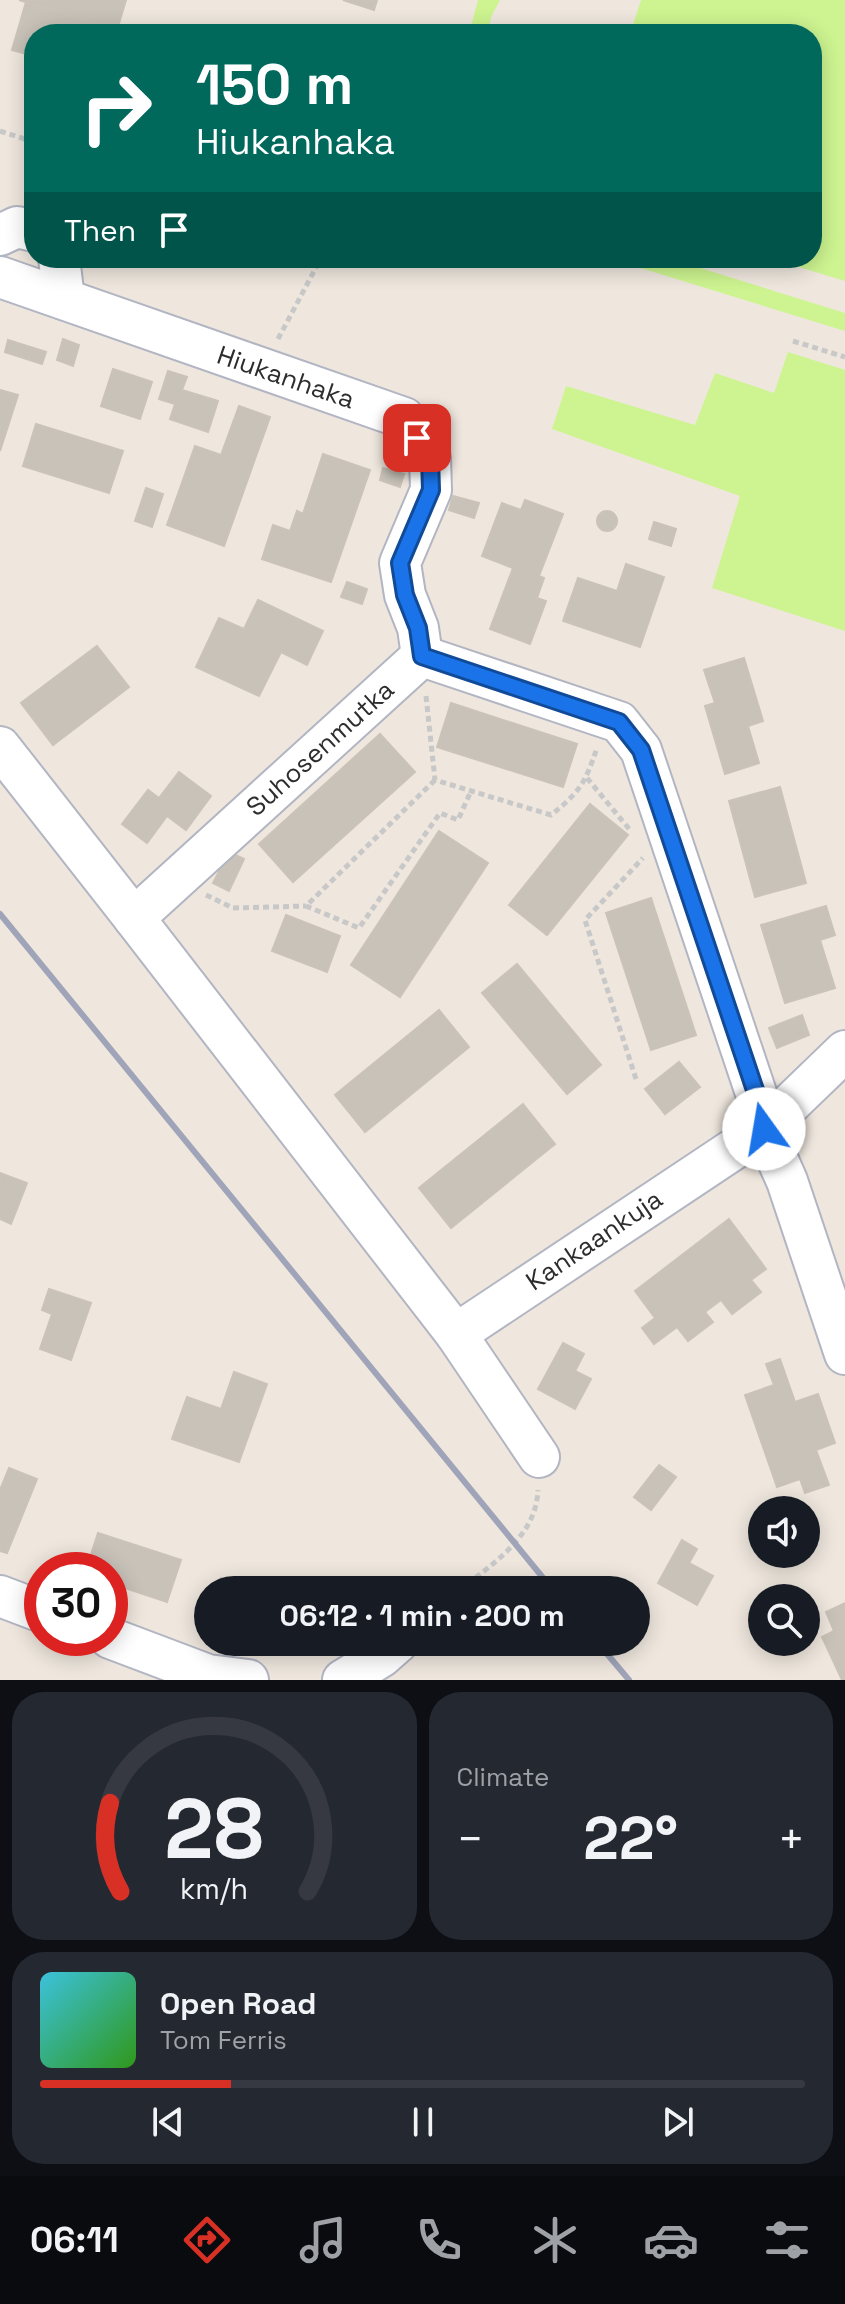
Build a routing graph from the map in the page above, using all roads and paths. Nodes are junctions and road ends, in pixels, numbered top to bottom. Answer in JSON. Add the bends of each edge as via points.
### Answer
{"nodes":[{"id":1,"x":0,"y":131,"type":"edge"},
{"id":2,"x":24,"y":139,"type":"edge"},
{"id":3,"x":24,"y":229,"type":"edge"},
{"id":4,"x":0,"y":235,"type":"edge"},
{"id":5,"x":60,"y":268,"type":"edge"},
{"id":6,"x":316,"y":268,"type":"edge"},
{"id":7,"x":0,"y":277,"type":"edge"},
{"id":8,"x":64,"y":299,"type":"junction"},
{"id":9,"x":793,"y":341,"type":"dead end"},
{"id":10,"x":845,"y":357,"type":"edge"},
{"id":11,"x":262,"y":368,"type":"junction"},
{"id":12,"x":422,"y":656,"type":"junction"},
{"id":13,"x":606,"y":718,"type":"junction"},
{"id":14,"x":0,"y":747,"type":"edge"},
{"id":15,"x":587,"y":778,"type":"junction"},
{"id":16,"x":435,"y":780,"type":"junction"},
{"id":17,"x":471,"y":791,"type":"junction"},
{"id":18,"x":633,"y":832,"type":"dead end"},
{"id":19,"x":672,"y":843,"type":"junction"},
{"id":20,"x":183,"y":873,"type":"junction"},
{"id":21,"x":306,"y":906,"type":"junction"},
{"id":22,"x":134,"y":918,"type":"junction"},
{"id":23,"x":845,"y":1051,"type":"edge"},
{"id":24,"x":636,"y":1079,"type":"dead end"},
{"id":25,"x":764,"y":1129,"type":"junction"},
{"id":26,"x":456,"y":1334,"type":"junction"},
{"id":27,"x":845,"y":1354,"type":"edge"},
{"id":28,"x":539,"y":1457,"type":"joint"},
{"id":29,"x":477,"y":1576,"type":"edge"},
{"id":30,"x":0,"y":1596,"type":"edge"},
{"id":31,"x":24,"y":1605,"type":"edge"},
{"id":32,"x":128,"y":1645,"type":"edge"},
{"id":33,"x":382,"y":1656,"type":"edge"},
{"id":34,"x":207,"y":1677,"type":"edge"},
{"id":35,"x":248,"y":1680,"type":"edge"},
{"id":36,"x":343,"y":1680,"type":"edge"}],
"edges":[{"from":1,"to":2,"type":"path"},
{"from":3,"to":4,"type":"street"},
{"from":5,"to":8,"type":"street"},
{"from":6,"to":11,"type":"path"},
{"from":7,"to":8,"type":"street","name":"Hiukanhaka"},
{"from":8,"to":11,"type":"street","name":"Hiukanhaka"},
{"from":9,"to":10,"type":"path"},
{"from":11,"to":12,"type":"street","name":"Hiukanhaka","via":[[404,418],[430,458],[431,490],[400,563]]},
{"from":12,"to":13,"type":"street"},
{"from":12,"to":16,"type":"path"},
{"from":12,"to":20,"type":"street","name":"Suhosenmutka"},
{"from":13,"to":15,"type":"path"},
{"from":13,"to":19,"type":"street","via":[[619,722],[641,750]]},
{"from":14,"to":22,"type":"street"},
{"from":15,"to":17,"type":"path","via":[[551,815]]},
{"from":15,"to":18,"type":"path"},
{"from":16,"to":17,"type":"path"},
{"from":16,"to":21,"type":"path"},
{"from":17,"to":21,"type":"path","via":[[458,820],[440,813],[359,928]]},
{"from":19,"to":24,"type":"path","via":[[638,860],[585,920]]},
{"from":19,"to":25,"type":"street"},
{"from":20,"to":21,"type":"path","via":[[207,895],[233,908]]},
{"from":20,"to":22,"type":"street","name":"Suhosenmutka"},
{"from":22,"to":26,"type":"street"},
{"from":23,"to":25,"type":"street","name":"Kankaankuja"},
{"from":25,"to":26,"type":"street","name":"Kankaankuja"},
{"from":25,"to":27,"type":"street","via":[[787,1181]]},
{"from":26,"to":28,"type":"street"},
{"from":28,"to":29,"type":"path","via":[[533,1518],[515,1545]]},
{"from":30,"to":31,"type":"street"},
{"from":32,"to":34,"type":"street"},
{"from":33,"to":36,"type":"street"},
{"from":34,"to":35,"type":"street"}]}
